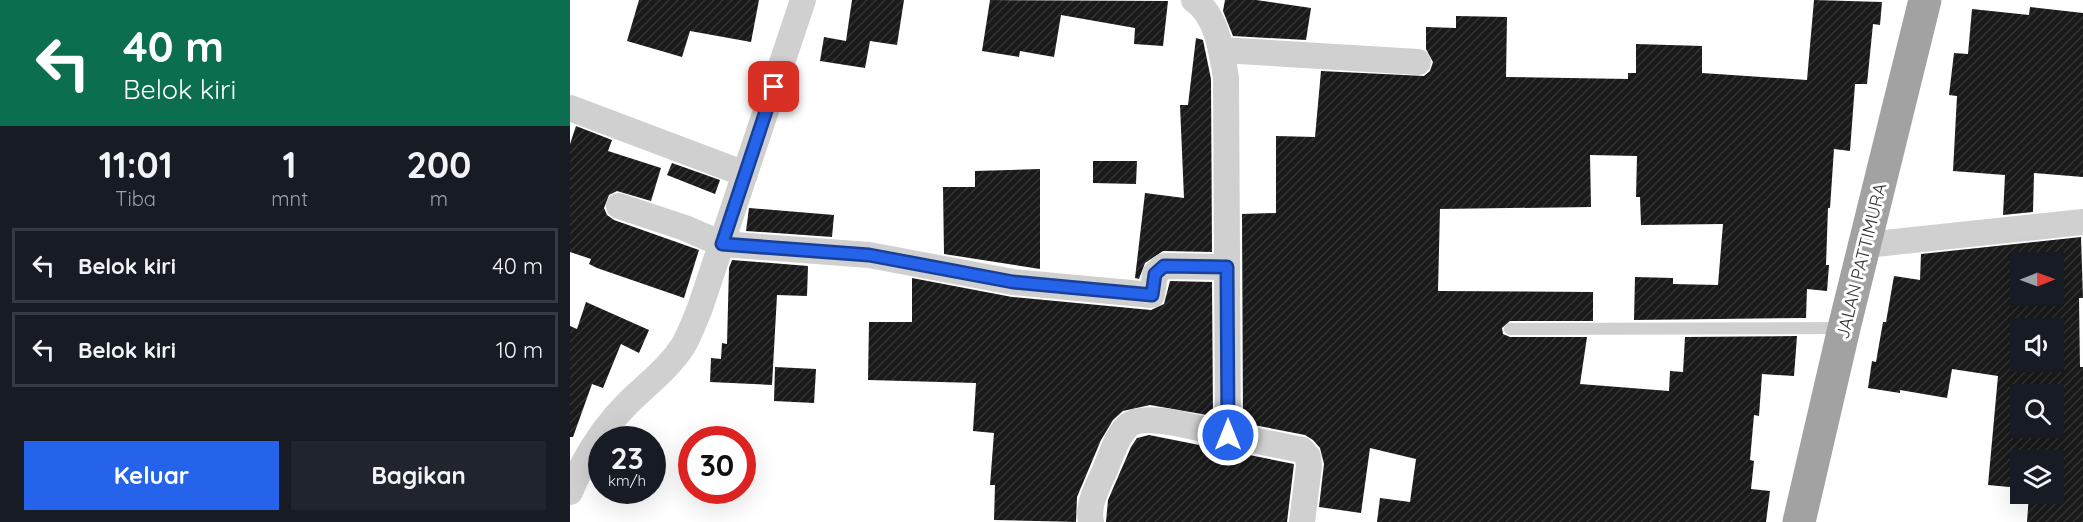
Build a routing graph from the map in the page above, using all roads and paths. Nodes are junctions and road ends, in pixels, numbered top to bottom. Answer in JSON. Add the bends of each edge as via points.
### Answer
{"nodes":[{"id":1,"x":803,"y":0,"type":"edge"},
{"id":2,"x":1925,"y":0,"type":"edge"},
{"id":3,"x":1199,"y":1,"type":"edge"},
{"id":4,"x":1222,"y":50,"type":"junction"},
{"id":5,"x":1418,"y":62,"type":"dead end"},
{"id":6,"x":570,"y":108,"type":"edge"},
{"id":7,"x":745,"y":174,"type":"junction"},
{"id":8,"x":619,"y":206,"type":"dead end"},
{"id":9,"x":2083,"y":222,"type":"edge"},
{"id":10,"x":722,"y":244,"type":"junction"},
{"id":11,"x":1866,"y":245,"type":"junction"},
{"id":12,"x":1227,"y":267,"type":"junction"},
{"id":13,"x":1844,"y":328,"type":"junction"},
{"id":14,"x":1510,"y":329,"type":"dead end"},
{"id":15,"x":1228,"y":435,"type":"junction"},
{"id":16,"x":570,"y":492,"type":"edge"},
{"id":17,"x":1091,"y":522,"type":"edge"},
{"id":18,"x":1302,"y":522,"type":"edge"},
{"id":19,"x":1799,"y":522,"type":"edge"}],
"edges":[{"from":1,"to":7,"type":"street"},
{"from":2,"to":11,"type":"highway","name":"JALAN PATTIMURA"},
{"from":3,"to":4,"type":"street"},
{"from":4,"to":5,"type":"street"},
{"from":4,"to":12,"type":"street","via":[[1226,78]]},
{"from":6,"to":7,"type":"street"},
{"from":7,"to":10,"type":"street"},
{"from":8,"to":10,"type":"street"},
{"from":9,"to":11,"type":"street"},
{"from":10,"to":12,"type":"street","via":[[869,255],[1013,282],[1152,295],[1155,274],[1164,266]]},
{"from":10,"to":16,"type":"street","via":[[683,345],[657,379],[603,431],[582,463]]},
{"from":11,"to":13,"type":"highway","name":"JALAN PATTIMURA"},
{"from":12,"to":15,"type":"street"},
{"from":13,"to":14,"type":"lane"},
{"from":13,"to":19,"type":"highway","name":"JALAN PATTIMURA"},
{"from":15,"to":17,"type":"street","via":[[1154,420],[1139,420],[1128,426],[1092,501]]},
{"from":15,"to":18,"type":"street","via":[[1302,450],[1308,457]]}]}
